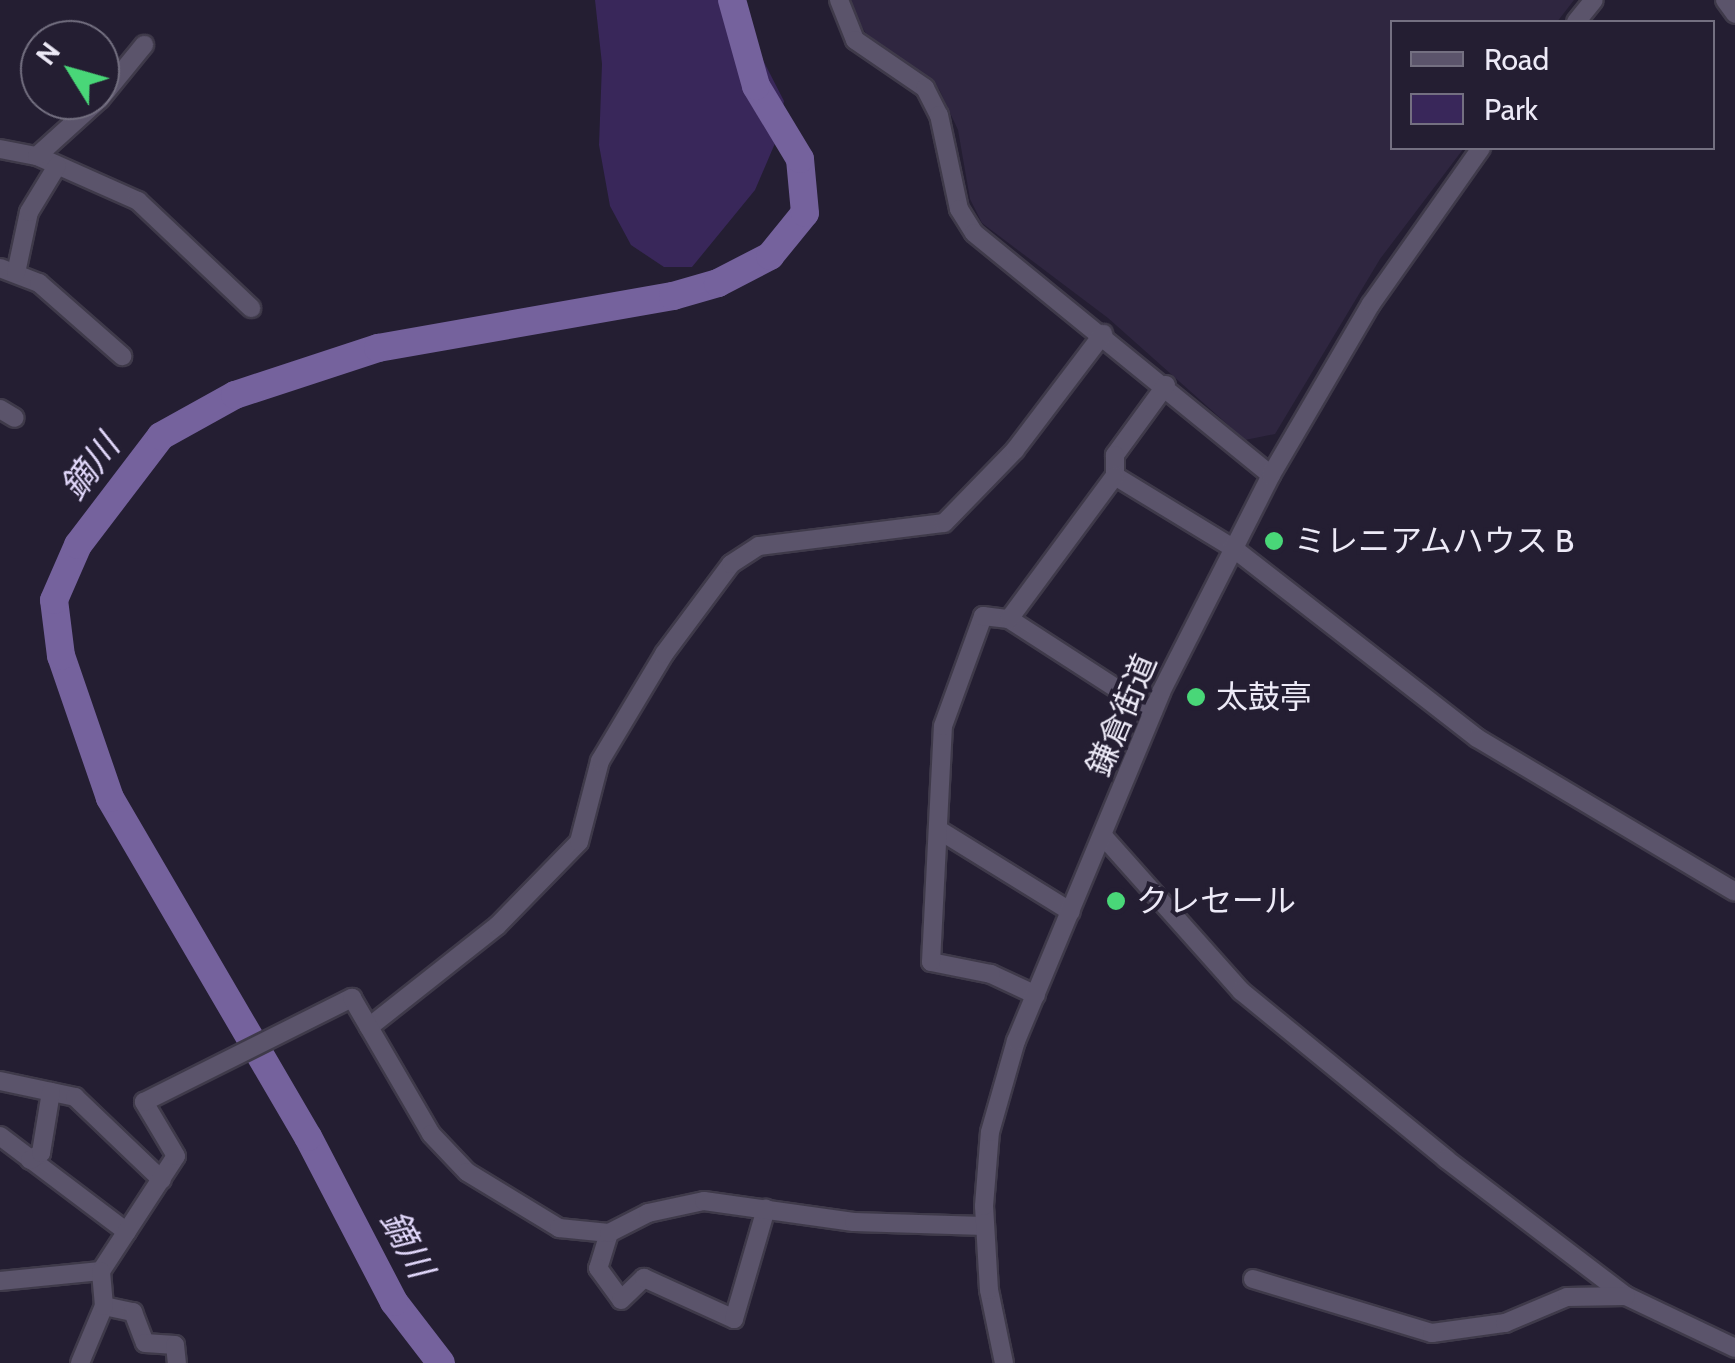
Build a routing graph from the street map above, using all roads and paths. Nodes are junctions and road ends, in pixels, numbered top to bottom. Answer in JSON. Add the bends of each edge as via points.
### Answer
{"nodes":[{"id":1,"x":839,"y":0,"type":"edge"},
{"id":2,"x":1594,"y":0,"type":"edge"},
{"id":3,"x":1725,"y":0,"type":"edge"},
{"id":4,"x":1735,"y":14,"type":"edge"},
{"id":5,"x":1578,"y":20,"type":"edge"},
{"id":6,"x":144,"y":45,"type":"dead end"},
{"id":7,"x":120,"y":75,"type":"edge"},
{"id":8,"x":78,"y":120,"type":"edge"},
{"id":9,"x":0,"y":149,"type":"edge"},
{"id":10,"x":1480,"y":150,"type":"edge"},
{"id":11,"x":37,"y":156,"type":"junction"},
{"id":12,"x":57,"y":166,"type":"junction"},
{"id":13,"x":8,"y":270,"type":"edge"},
{"id":14,"x":250,"y":308,"type":"dead end"},
{"id":15,"x":1102,"y":334,"type":"junction"},
{"id":16,"x":122,"y":356,"type":"dead end"},
{"id":17,"x":1166,"y":386,"type":"junction"},
{"id":18,"x":1271,"y":475,"type":"junction"},
{"id":19,"x":1115,"y":476,"type":"junction"},
{"id":20,"x":1234,"y":548,"type":"junction"},
{"id":21,"x":1009,"y":620,"type":"junction"},
{"id":22,"x":1153,"y":712,"type":"junction"},
{"id":23,"x":940,"y":830,"type":"junction"},
{"id":24,"x":1104,"y":836,"type":"junction"},
{"id":25,"x":1735,"y":892,"type":"edge"},
{"id":26,"x":1071,"y":912,"type":"junction"},
{"id":27,"x":1036,"y":995,"type":"junction"},
{"id":28,"x":369,"y":1027,"type":"junction"},
{"id":29,"x":0,"y":1081,"type":"edge"},
{"id":30,"x":50,"y":1092,"type":"junction"},
{"id":31,"x":0,"y":1136,"type":"edge"},
{"id":32,"x":30,"y":1160,"type":"junction"},
{"id":33,"x":162,"y":1180,"type":"junction"},
{"id":34,"x":766,"y":1209,"type":"junction"},
{"id":35,"x":984,"y":1226,"type":"junction"},
{"id":36,"x":127,"y":1232,"type":"junction"},
{"id":37,"x":609,"y":1234,"type":"junction"},
{"id":38,"x":101,"y":1271,"type":"junction"},
{"id":39,"x":1253,"y":1279,"type":"dead end"},
{"id":40,"x":0,"y":1282,"type":"edge"},
{"id":41,"x":1626,"y":1296,"type":"junction"},
{"id":42,"x":104,"y":1306,"type":"junction"},
{"id":43,"x":1735,"y":1348,"type":"edge"},
{"id":44,"x":80,"y":1363,"type":"edge"},
{"id":45,"x":177,"y":1363,"type":"edge"},
{"id":46,"x":1004,"y":1363,"type":"edge"}],
"edges":[{"from":1,"to":15,"type":"street","via":[[855,40],[925,88],[939,116],[959,209],[974,233]]},
{"from":2,"to":5,"type":"street"},
{"from":3,"to":4,"type":"street"},
{"from":6,"to":7,"type":"street"},
{"from":8,"to":11,"type":"street"},
{"from":9,"to":11,"type":"street"},
{"from":10,"to":18,"type":"street","name":"鎌倉街道","via":[[1370,304]]},
{"from":11,"to":12,"type":"street"},
{"from":12,"to":13,"type":"street","via":[[29,212]]},
{"from":12,"to":14,"type":"street","via":[[138,201]]},
{"from":13,"to":16,"type":"street","via":[[74,310]]},
{"from":15,"to":17,"type":"street"},
{"from":15,"to":28,"type":"street","via":[[1015,450],[944,523],[759,546],[731,564],[664,654],[600,761],[578,842],[497,926]]},
{"from":17,"to":18,"type":"street"},
{"from":17,"to":19,"type":"street","via":[[1115,455]]},
{"from":18,"to":20,"type":"street","name":"鎌倉街道"},
{"from":19,"to":20,"type":"street"},
{"from":19,"to":21,"type":"street"},
{"from":20,"to":22,"type":"street","name":"鎌倉街道"},
{"from":20,"to":25,"type":"street","via":[[1477,738]]},
{"from":21,"to":22,"type":"street"},
{"from":21,"to":23,"type":"street","via":[[983,616],[959,674],[942,726]]},
{"from":22,"to":24,"type":"street","name":"鎌倉街道"},
{"from":23,"to":26,"type":"street"},
{"from":23,"to":27,"type":"street","via":[[931,962],[991,974]]},
{"from":24,"to":26,"type":"street","name":"鎌倉街道"},
{"from":24,"to":41,"type":"street","via":[[1241,991]]},
{"from":26,"to":27,"type":"street","name":"鎌倉街道"},
{"from":27,"to":35,"type":"street","name":"鎌倉街道","via":[[1004,1074],[990,1132]]},
{"from":28,"to":33,"type":"street","via":[[352,998],[144,1102],[174,1148]]},
{"from":28,"to":37,"type":"street","via":[[431,1134],[467,1172],[559,1228]]},
{"from":29,"to":30,"type":"street"},
{"from":30,"to":32,"type":"street","via":[[40,1153]]},
{"from":30,"to":33,"type":"street","via":[[74,1097]]},
{"from":31,"to":32,"type":"street"},
{"from":32,"to":36,"type":"street"},
{"from":33,"to":36,"type":"street"},
{"from":34,"to":35,"type":"street","via":[[854,1222]]},
{"from":34,"to":37,"type":"street","via":[[675,1204]]},
{"from":34,"to":37,"type":"street","via":[[734,1320],[644,1278],[621,1300],[598,1268]]},
{"from":35,"to":46,"type":"street","name":"鎌倉街道"},
{"from":36,"to":38,"type":"street"},
{"from":38,"to":40,"type":"street"},
{"from":38,"to":42,"type":"street"},
{"from":39,"to":41,"type":"street","via":[[1432,1334],[1505,1324],[1567,1296]]},
{"from":41,"to":43,"type":"street"},
{"from":42,"to":44,"type":"street"},
{"from":42,"to":45,"type":"street","via":[[133,1312],[145,1343],[175,1344]]}]}
